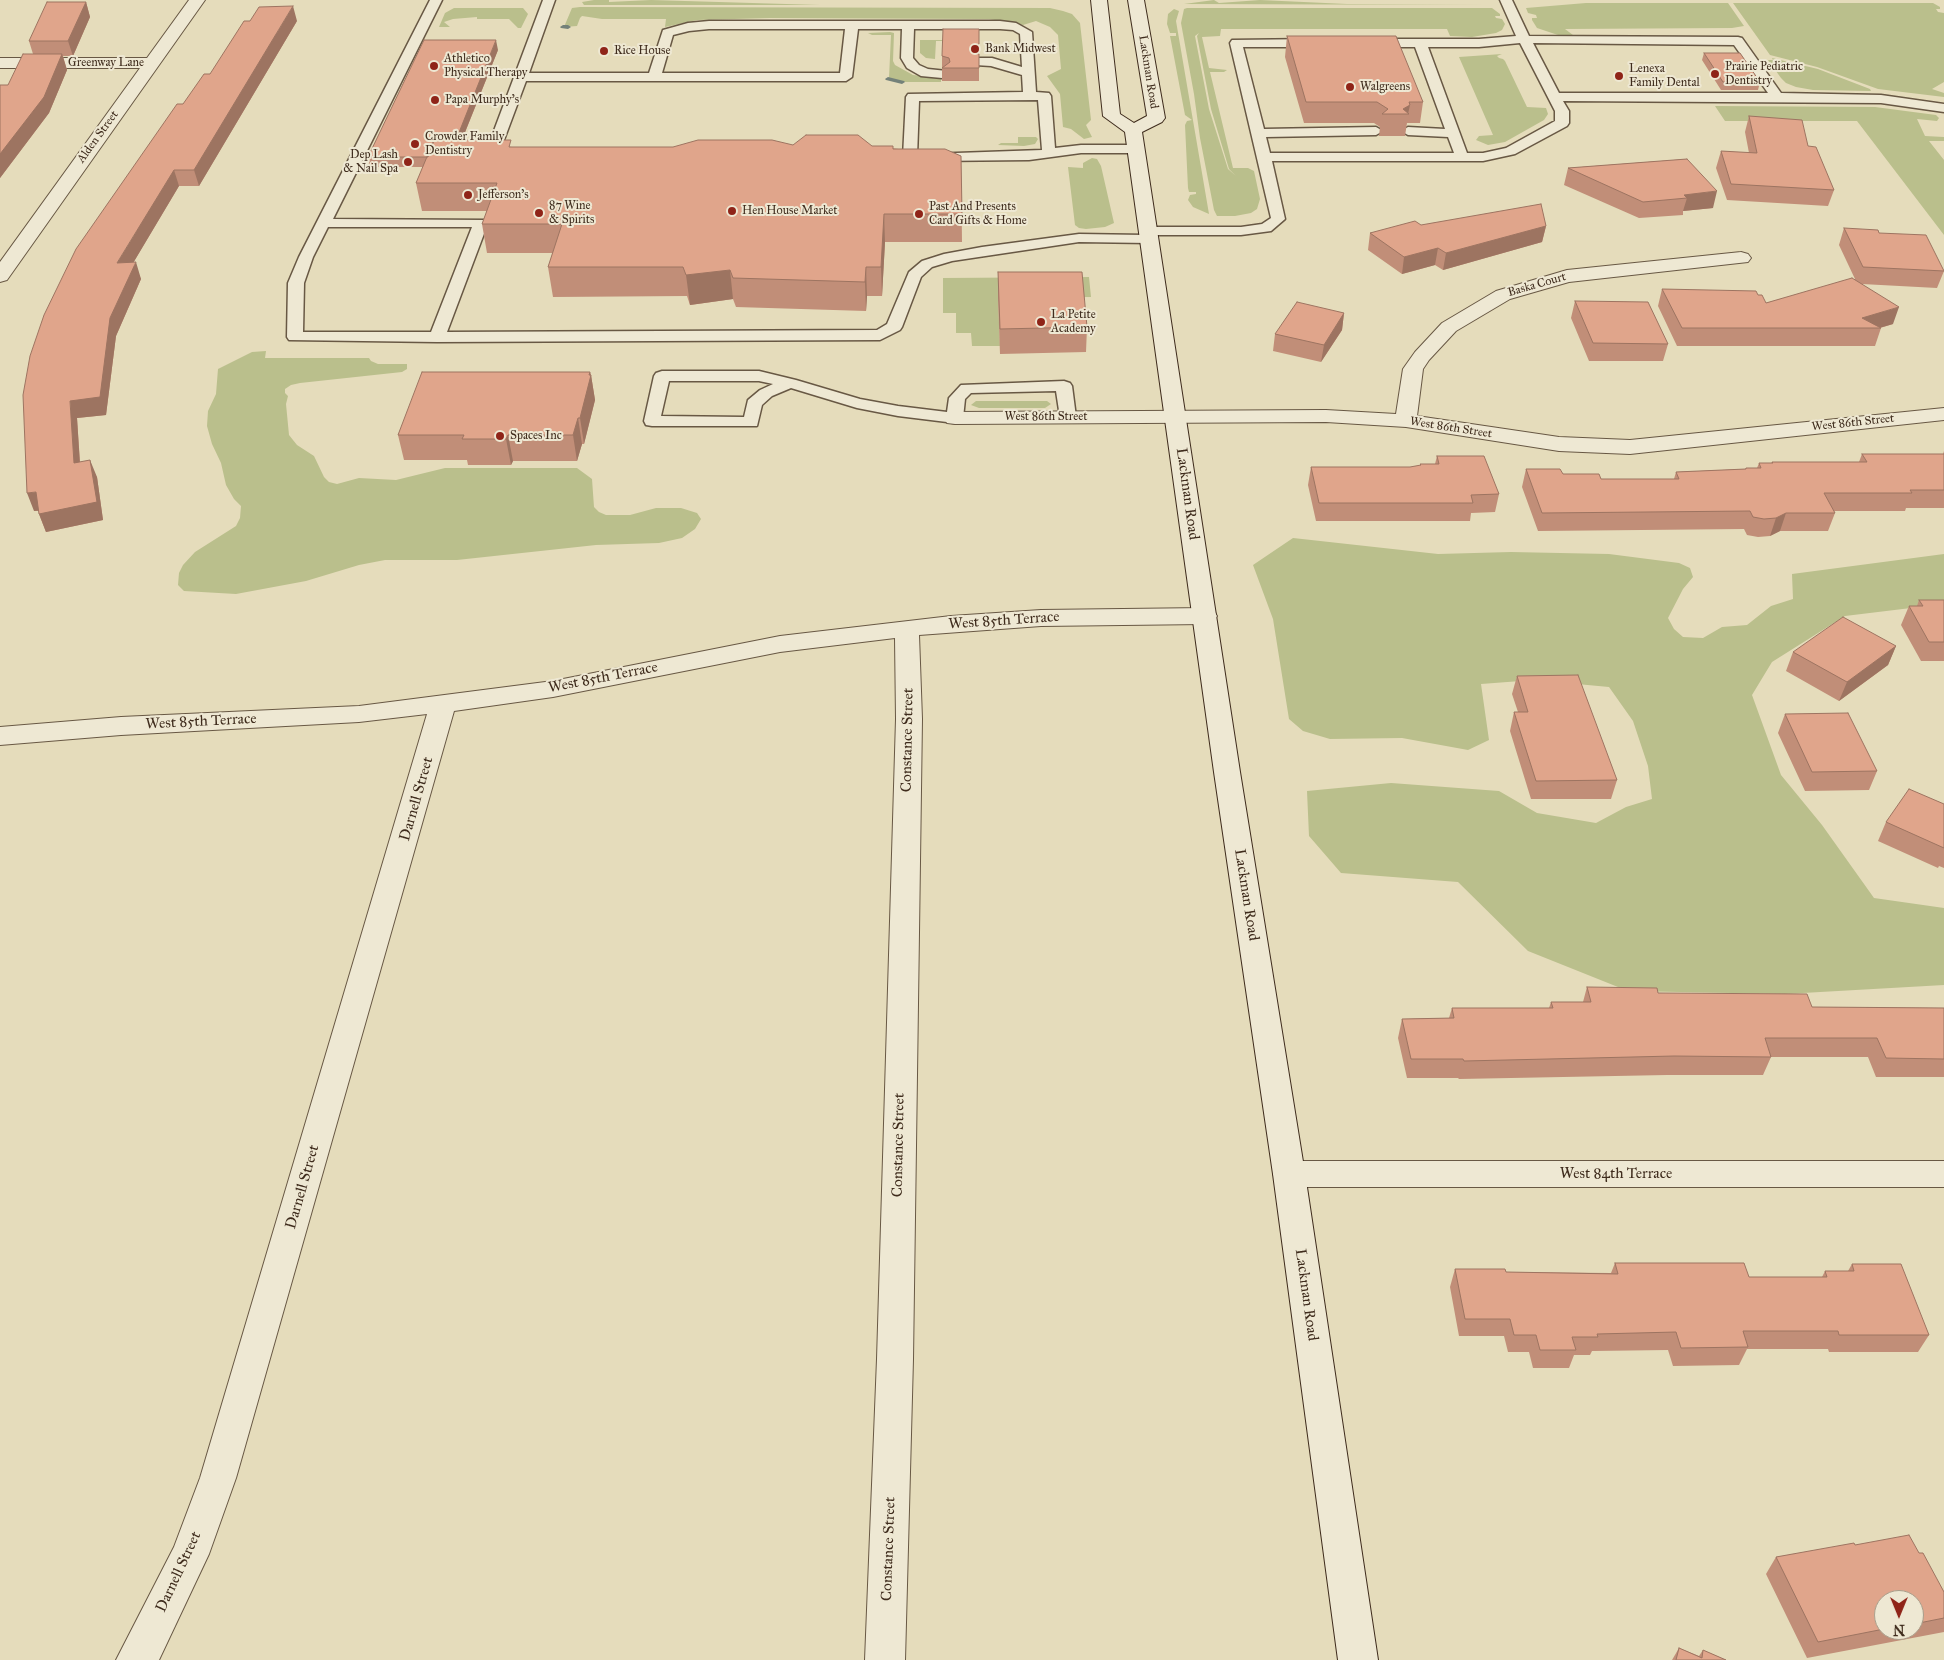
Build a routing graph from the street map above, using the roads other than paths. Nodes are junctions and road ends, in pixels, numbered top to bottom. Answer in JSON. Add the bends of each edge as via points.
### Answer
{"nodes":[{"id":1,"x":197,"y":0,"type":"edge"},
{"id":2,"x":436,"y":0,"type":"edge"},
{"id":3,"x":549,"y":0,"type":"edge"},
{"id":4,"x":1099,"y":0,"type":"edge"},
{"id":5,"x":1136,"y":0,"type":"edge"},
{"id":6,"x":1506,"y":0,"type":"edge"},
{"id":7,"x":852,"y":25,"type":"junction"},
{"id":8,"x":908,"y":25,"type":"junction"},
{"id":9,"x":1524,"y":38,"type":"junction"},
{"id":10,"x":1333,"y":43,"type":"edge"},
{"id":11,"x":1362,"y":43,"type":"edge"},
{"id":12,"x":1420,"y":43,"type":"junction"},
{"id":13,"x":0,"y":63,"type":"edge"},
{"id":14,"x":152,"y":63,"type":"junction"},
{"id":15,"x":942,"y":68,"type":"edge"},
{"id":16,"x":979,"y":68,"type":"edge"},
{"id":17,"x":1028,"y":73,"type":"junction"},
{"id":18,"x":522,"y":77,"type":"junction"},
{"id":19,"x":654,"y":77,"type":"junction"},
{"id":20,"x":1030,"y":96,"type":"junction"},
{"id":21,"x":1556,"y":97,"type":"junction"},
{"id":22,"x":1777,"y":97,"type":"junction"},
{"id":23,"x":1944,"y":108,"type":"edge"},
{"id":24,"x":1408,"y":128,"type":"edge"},
{"id":25,"x":1375,"y":129,"type":"dead end"},
{"id":26,"x":1257,"y":133,"type":"junction"},
{"id":27,"x":1454,"y":133,"type":"junction"},
{"id":28,"x":1134,"y":139,"type":"junction"},
{"id":29,"x":520,"y":152,"type":"edge"},
{"id":30,"x":1049,"y":154,"type":"junction"},
{"id":31,"x":1264,"y":157,"type":"junction"},
{"id":32,"x":1462,"y":157,"type":"junction"},
{"id":33,"x":323,"y":223,"type":"junction"},
{"id":34,"x":1148,"y":235,"type":"junction"},
{"id":35,"x":1741,"y":258,"type":"dead end"},
{"id":36,"x":0,"y":276,"type":"edge"},
{"id":37,"x":437,"y":337,"type":"junction"},
{"id":38,"x":790,"y":383,"type":"junction"},
{"id":39,"x":1944,"y":414,"type":"edge"},
{"id":40,"x":1176,"y":416,"type":"junction"},
{"id":41,"x":1068,"y":417,"type":"junction"},
{"id":42,"x":955,"y":418,"type":"junction"},
{"id":43,"x":1406,"y":421,"type":"junction"},
{"id":44,"x":1205,"y":616,"type":"junction"},
{"id":45,"x":907,"y":629,"type":"junction"},
{"id":46,"x":443,"y":704,"type":"junction"},
{"id":47,"x":0,"y":736,"type":"edge"},
{"id":48,"x":1289,"y":1174,"type":"junction"},
{"id":49,"x":1944,"y":1174,"type":"edge"},
{"id":50,"x":136,"y":1660,"type":"edge"},
{"id":51,"x":886,"y":1660,"type":"edge"},
{"id":52,"x":1358,"y":1660,"type":"edge"}],
"edges":[{"from":1,"to":14,"type":"street","name":"Alden Street"},
{"from":2,"to":33,"type":"lane"},
{"from":3,"to":18,"type":"lane"},
{"from":4,"to":28,"type":"street","via":[[1112,116]]},
{"from":5,"to":28,"type":"street","name":"Lackman Road","via":[[1156,118]]},
{"from":6,"to":9,"type":"lane"},
{"from":7,"to":8,"type":"lane"},
{"from":7,"to":19,"type":"lane","via":[[688,26],[667,33]]},
{"from":7,"to":19,"type":"lane","via":[[846,77]]},
{"from":8,"to":15,"type":"lane","via":[[907,58],[921,66]]},
{"from":8,"to":17,"type":"lane","via":[[1016,27],[1026,32]]},
{"from":9,"to":12,"type":"lane","via":[[1479,43]]},
{"from":9,"to":21,"type":"lane"},
{"from":9,"to":22,"type":"lane","via":[[1550,41],[1738,41]]},
{"from":10,"to":26,"type":"lane","via":[[1236,43]]},
{"from":11,"to":12,"type":"lane"},
{"from":12,"to":27,"type":"lane"},
{"from":13,"to":14,"type":"street","name":"Greenway Lane"},
{"from":14,"to":36,"type":"street","name":"Alden Street"},
{"from":16,"to":17,"type":"lane"},
{"from":17,"to":20,"type":"lane"},
{"from":18,"to":19,"type":"lane"},
{"from":18,"to":29,"type":"lane","via":[[493,152]]},
{"from":20,"to":30,"type":"lane","via":[[1044,96]]},
{"from":20,"to":30,"type":"lane","via":[[913,97],[900,158]]},
{"from":21,"to":22,"type":"lane"},
{"from":21,"to":32,"type":"lane","via":[[1562,111],[1562,123],[1510,151],[1483,157]]},
{"from":22,"to":23,"type":"lane","via":[[1881,99]]},
{"from":24,"to":27,"type":"lane"},
{"from":25,"to":26,"type":"lane"},
{"from":26,"to":31,"type":"lane"},
{"from":27,"to":32,"type":"lane"},
{"from":28,"to":30,"type":"lane"},
{"from":28,"to":34,"type":"street","name":"Lackman Road"},
{"from":31,"to":32,"type":"lane"},
{"from":31,"to":34,"type":"lane","via":[[1278,220],[1266,228],[1241,231]]},
{"from":33,"to":37,"type":"lane","via":[[296,283],[294,337]]},
{"from":33,"to":37,"type":"lane","via":[[481,223]]},
{"from":34,"to":37,"type":"lane","via":[[1080,238],[949,257],[926,264],[914,275],[894,327],[880,335]]},
{"from":34,"to":40,"type":"street","name":"Lackman Road"},
{"from":35,"to":43,"type":"street","name":"Baska Court","via":[[1575,275],[1503,295],[1449,327],[1422,356],[1413,369]]},
{"from":38,"to":38,"type":"lane","via":[[759,376],[662,376],[652,421],[751,422],[754,404],[766,393]]},
{"from":38,"to":42,"type":"lane","via":[[857,403]]},
{"from":39,"to":43,"type":"street","name":"West 86th Street","via":[[1630,447],[1559,444]]},
{"from":40,"to":41,"type":"street","name":"West 86th Street"},
{"from":40,"to":43,"type":"street","name":"West 86th Street","via":[[1326,416]]},
{"from":40,"to":44,"type":"street","name":"Lackman Road"},
{"from":41,"to":42,"type":"street","name":"West 86th Street"},
{"from":41,"to":42,"type":"lane","via":[[1064,386],[967,388],[957,398]]},
{"from":44,"to":45,"type":"street","name":"West 85th Terrace","via":[[1041,618]]},
{"from":44,"to":48,"type":"street","name":"Lackman Road"},
{"from":45,"to":46,"type":"street","name":"West 85th Terrace","via":[[780,644],[553,689]]},
{"from":45,"to":51,"type":"street","name":"Constance Street","via":[[909,719]]},
{"from":46,"to":47,"type":"street","name":"West 85th Terrace","via":[[359,714],[121,726]]},
{"from":46,"to":50,"type":"street","name":"Darnell Street","via":[[218,1478],[190,1554]]},
{"from":48,"to":49,"type":"street","name":"West 84th Terrace"},
{"from":48,"to":52,"type":"street","name":"Lackman Road"}]}
